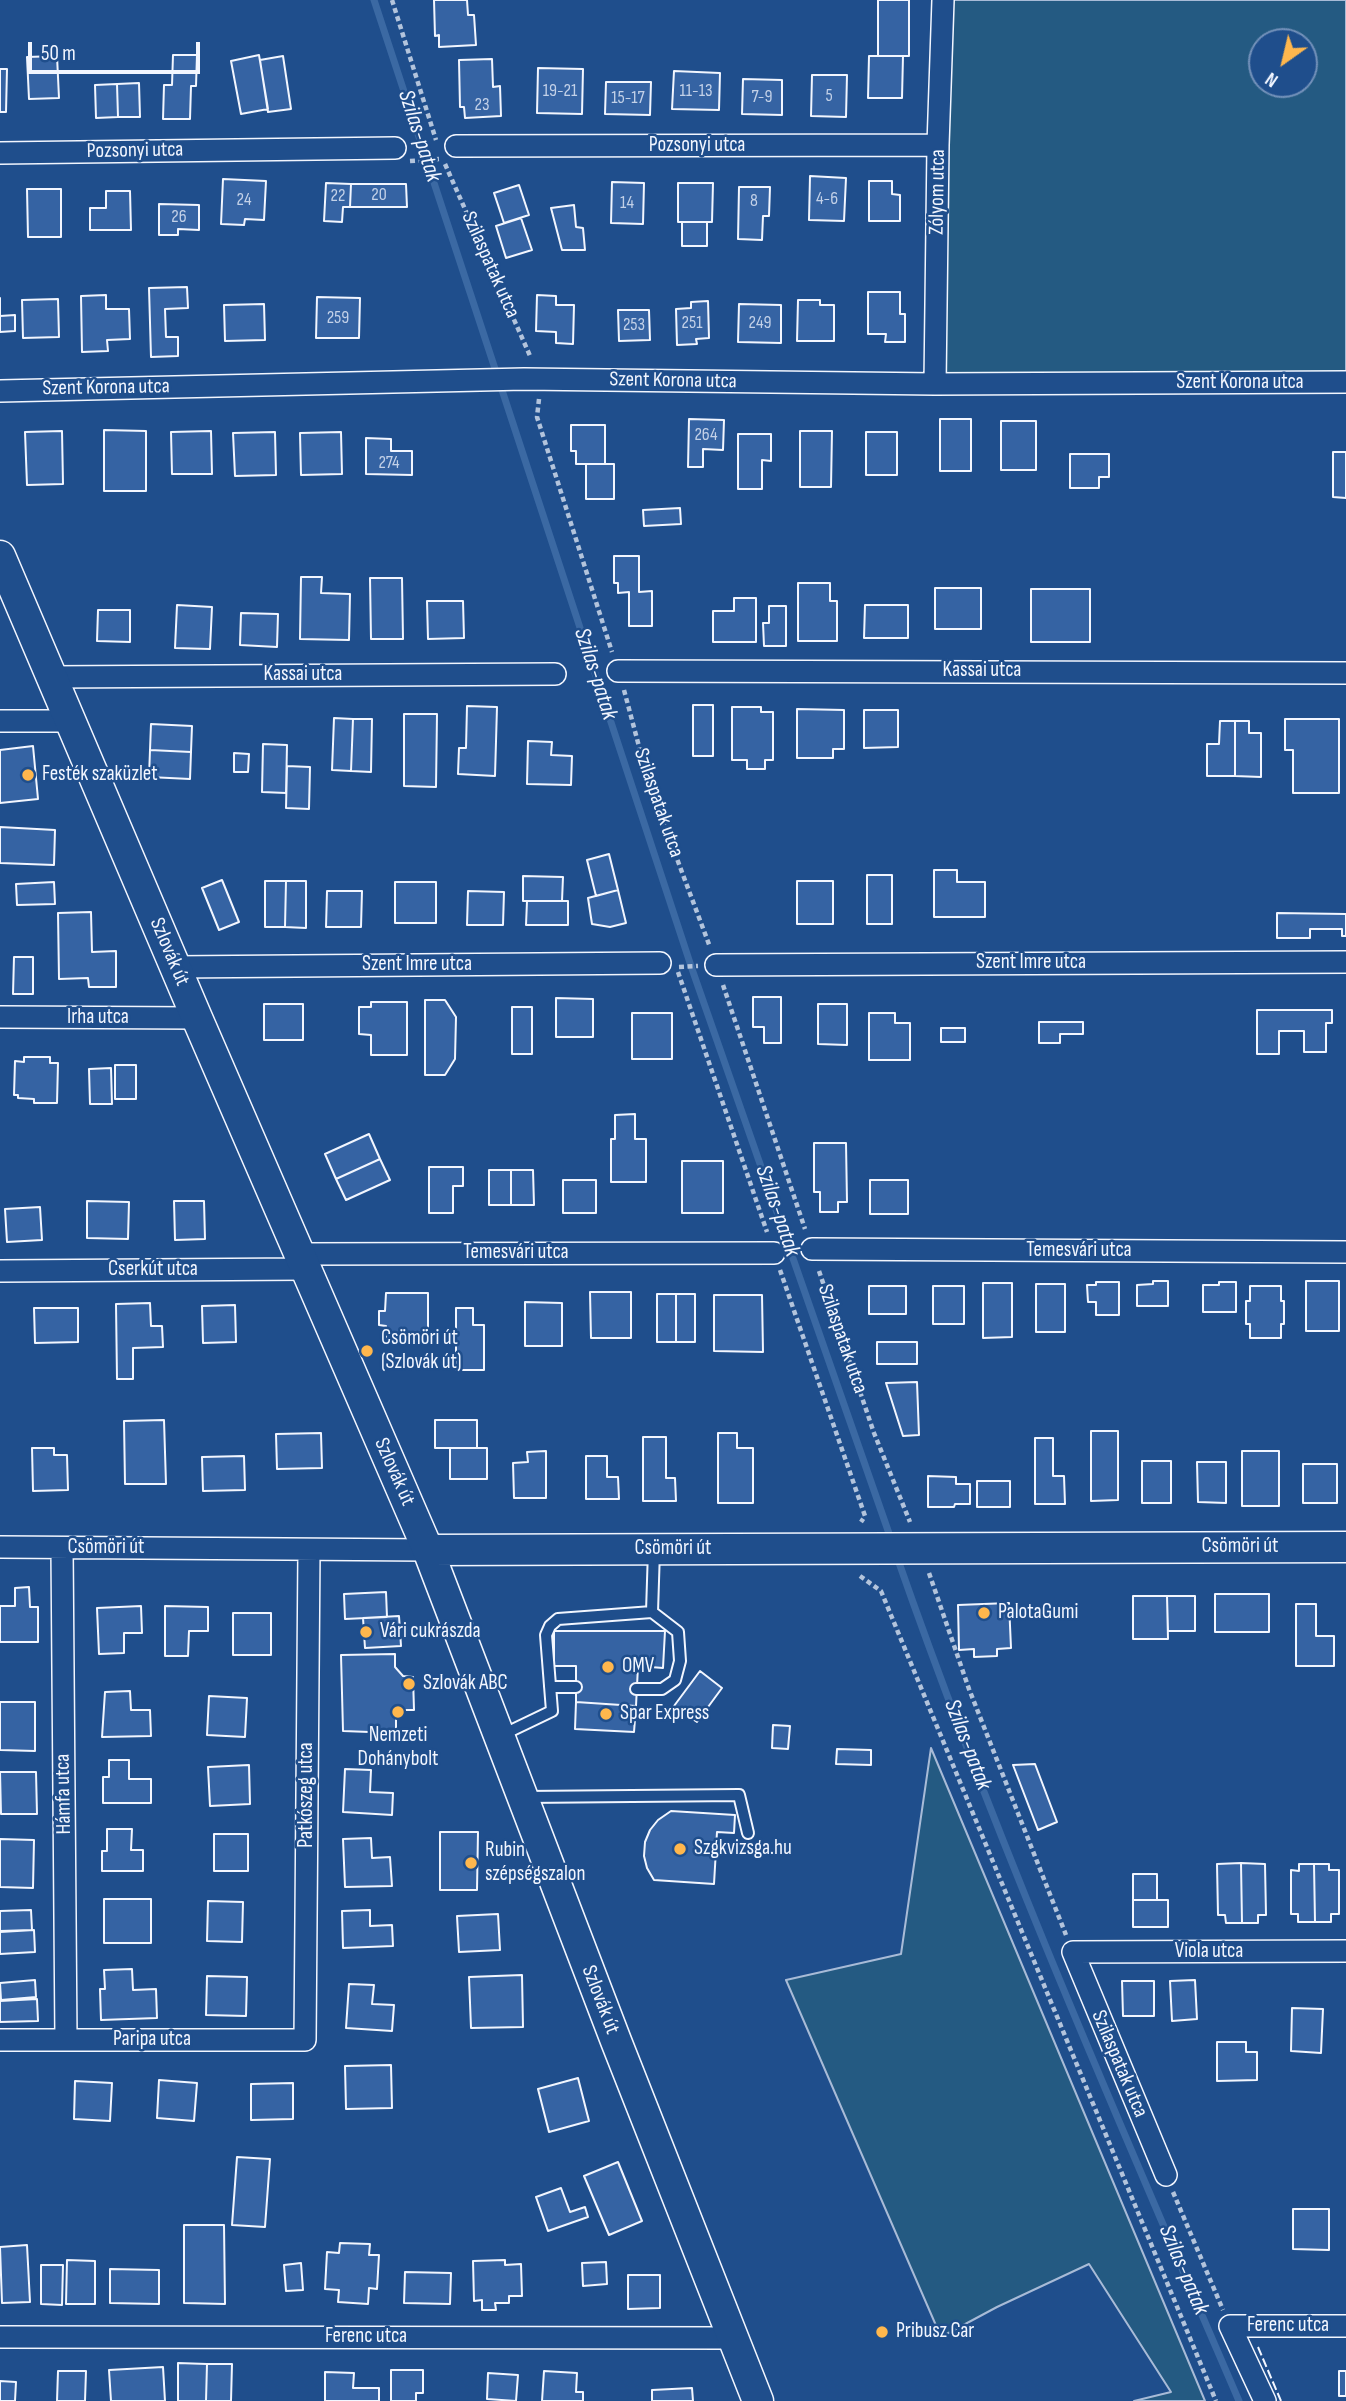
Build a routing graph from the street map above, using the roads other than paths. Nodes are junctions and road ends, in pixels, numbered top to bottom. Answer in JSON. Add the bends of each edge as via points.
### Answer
{"nodes":[{"id":1,"x":943,"y":0,"type":"edge"},
{"id":2,"x":938,"y":145,"type":"junction"},
{"id":3,"x":395,"y":148,"type":"dead end"},
{"id":4,"x":446,"y":150,"type":"road end"},
{"id":5,"x":0,"y":153,"type":"edge"},
{"id":6,"x":1346,"y":382,"type":"edge"},
{"id":7,"x":935,"y":384,"type":"junction"},
{"id":8,"x":0,"y":391,"type":"edge"},
{"id":9,"x":0,"y":556,"type":"edge"},
{"id":10,"x":618,"y":671,"type":"road end"},
{"id":11,"x":1346,"y":673,"type":"edge"},
{"id":12,"x":555,"y":674,"type":"dead end"},
{"id":13,"x":52,"y":677,"type":"junction"},
{"id":14,"x":0,"y":720,"type":"edge"},
{"id":15,"x":71,"y":722,"type":"junction"},
{"id":16,"x":1346,"y":962,"type":"edge"},
{"id":17,"x":668,"y":965,"type":"road end"},
{"id":18,"x":716,"y":965,"type":"road end"},
{"id":19,"x":175,"y":967,"type":"junction"},
{"id":20,"x":0,"y":1017,"type":"edge"},
{"id":21,"x":197,"y":1018,"type":"junction"},
{"id":22,"x":812,"y":1249,"type":"road end"},
{"id":23,"x":1346,"y":1252,"type":"edge"},
{"id":24,"x":774,"y":1253,"type":"road end"},
{"id":25,"x":302,"y":1261,"type":"junction"},
{"id":26,"x":0,"y":1271,"type":"edge"},
{"id":27,"x":0,"y":1546,"type":"edge"},
{"id":28,"x":1346,"y":1547,"type":"edge"},
{"id":29,"x":62,"y":1548,"type":"junction"},
{"id":30,"x":309,"y":1550,"type":"junction"},
{"id":31,"x":428,"y":1550,"type":"junction"},
{"id":32,"x":654,"y":1550,"type":"junction"},
{"id":33,"x":652,"y":1612,"type":"junction"},
{"id":34,"x":550,"y":1687,"type":"junction"},
{"id":35,"x":576,"y":1687,"type":"dead end"},
{"id":36,"x":636,"y":1689,"type":"dead end"},
{"id":37,"x":500,"y":1736,"type":"junction"},
{"id":38,"x":523,"y":1797,"type":"junction"},
{"id":39,"x":748,"y":1833,"type":"dead end"},
{"id":40,"x":1346,"y":1951,"type":"edge"},
{"id":41,"x":1073,"y":1952,"type":"joint"},
{"id":42,"x":0,"y":2040,"type":"edge"},
{"id":43,"x":66,"y":2040,"type":"junction"},
{"id":44,"x":305,"y":2040,"type":"joint"},
{"id":45,"x":1166,"y":2175,"type":"road end"},
{"id":46,"x":1346,"y":2326,"type":"edge"},
{"id":47,"x":0,"y":2337,"type":"edge"},
{"id":48,"x":733,"y":2338,"type":"junction"},
{"id":49,"x":758,"y":2401,"type":"edge"},
{"id":50,"x":1265,"y":2401,"type":"edge"}],
"edges":[{"from":1,"to":2,"type":"street","name":"Zólyom utca"},
{"from":2,"to":4,"type":"street","name":"Pozsonyi utca"},
{"from":2,"to":7,"type":"street","name":"Zólyom utca"},
{"from":3,"to":5,"type":"street","name":"Pozsonyi utca"},
{"from":6,"to":7,"type":"street","name":"Szent Korona utca"},
{"from":7,"to":8,"type":"street","name":"Szent Korona utca","via":[[532,379]]},
{"from":9,"to":13,"type":"main road","name":"Szlovák út"},
{"from":10,"to":11,"type":"street","name":"Kassai utca"},
{"from":12,"to":13,"type":"street","name":"Kassai utca"},
{"from":13,"to":15,"type":"main road","name":"Szlovák út"},
{"from":14,"to":15,"type":"street"},
{"from":15,"to":19,"type":"main road","name":"Szlovák út"},
{"from":16,"to":18,"type":"street","name":"Szent Imre utca"},
{"from":17,"to":19,"type":"street","name":"Szent Imre utca"},
{"from":19,"to":21,"type":"main road","name":"Szlovák út"},
{"from":20,"to":21,"type":"street","name":"Irha utca"},
{"from":21,"to":25,"type":"main road","name":"Szlovák út"},
{"from":22,"to":23,"type":"street","name":"Temesvári utca"},
{"from":24,"to":25,"type":"street","name":"Temesvári utca"},
{"from":25,"to":26,"type":"street","name":"Cserkút utca"},
{"from":25,"to":31,"type":"main road","name":"Szlovák út"},
{"from":27,"to":29,"type":"street","name":"Csömöri út"},
{"from":28,"to":32,"type":"main road","name":"Csömöri út","via":[[915,1536],[846,1547]]},
{"from":29,"to":30,"type":"street","name":"Csömöri út"},
{"from":29,"to":43,"type":"street","name":"Hámfa utca"},
{"from":30,"to":31,"type":"street","name":"Csömöri út"},
{"from":30,"to":44,"type":"street","name":"Patkószeg utca"},
{"from":31,"to":32,"type":"main road","name":"Csömöri út"},
{"from":31,"to":37,"type":"main road","name":"Szlovák út"},
{"from":32,"to":33,"type":"lane"},
{"from":33,"to":34,"type":"lane","via":[[558,1619],[545,1635]]},
{"from":33,"to":36,"type":"lane","via":[[678,1632],[680,1661],[675,1680],[662,1689]]},
{"from":34,"to":35,"type":"lane"},
{"from":34,"to":37,"type":"lane","via":[[552,1711]]},
{"from":37,"to":38,"type":"main road","name":"Szlovák út"},
{"from":38,"to":39,"type":"lane","via":[[739,1795]]},
{"from":38,"to":48,"type":"main road","name":"Szlovák út"},
{"from":40,"to":41,"type":"street","name":"Viola utca"},
{"from":41,"to":45,"type":"street","name":"Szilaspatak utca"},
{"from":42,"to":43,"type":"street","name":"Paripa utca"},
{"from":43,"to":44,"type":"street","name":"Paripa utca"},
{"from":46,"to":50,"type":"street","name":"Ferenc utca","via":[[1230,2326]]},
{"from":47,"to":48,"type":"street","name":"Ferenc utca"},
{"from":48,"to":49,"type":"main road","name":"Szlovák út"}]}
